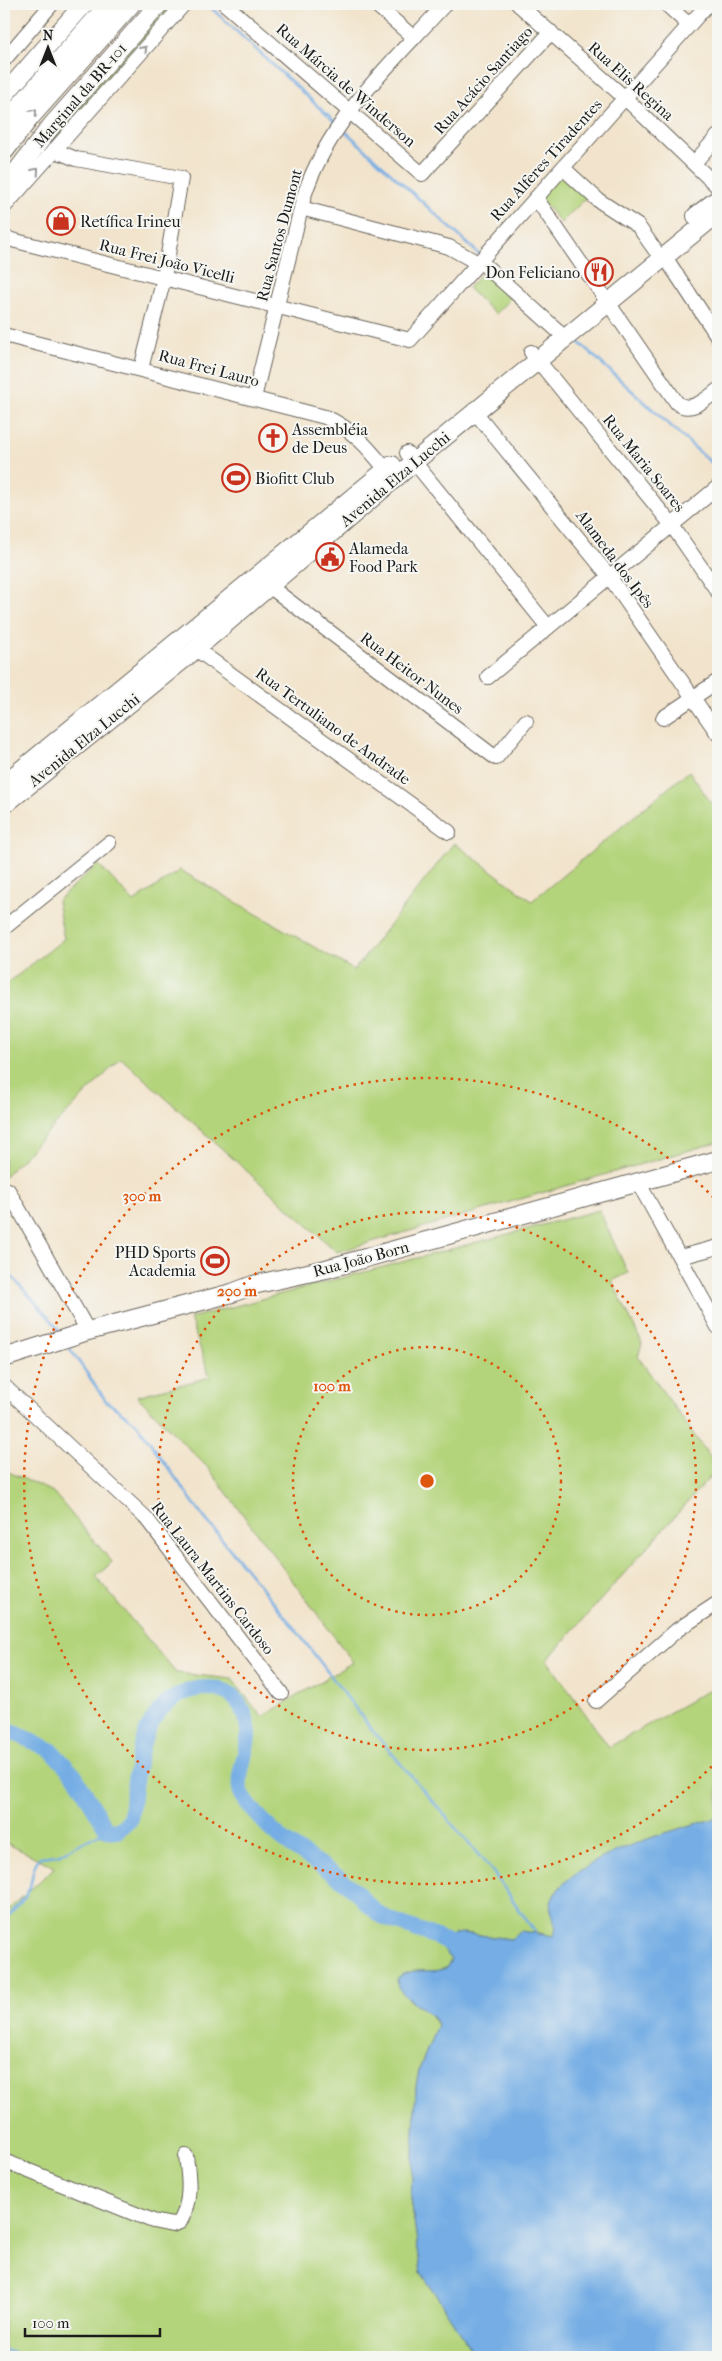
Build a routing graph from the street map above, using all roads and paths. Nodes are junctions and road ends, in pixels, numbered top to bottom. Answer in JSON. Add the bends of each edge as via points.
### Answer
{"nodes":[{"id":1,"x":52,"y":4,"type":"edge"},
{"id":2,"x":84,"y":4,"type":"edge"},
{"id":3,"x":110,"y":4,"type":"edge"},
{"id":4,"x":130,"y":4,"type":"edge"},
{"id":5,"x":159,"y":4,"type":"edge"},
{"id":6,"x":184,"y":4,"type":"edge"},
{"id":7,"x":225,"y":4,"type":"edge"},
{"id":8,"x":375,"y":4,"type":"edge"},
{"id":9,"x":444,"y":4,"type":"edge"},
{"id":10,"x":518,"y":4,"type":"edge"},
{"id":11,"x":666,"y":4,"type":"edge"},
{"id":12,"x":708,"y":4,"type":"edge"},
{"id":13,"x":689,"y":25,"type":"junction"},
{"id":14,"x":551,"y":32,"type":"junction"},
{"id":15,"x":414,"y":38,"type":"junction"},
{"id":16,"x":4,"y":60,"type":"edge"},
{"id":17,"x":4,"y":95,"type":"edge"},
{"id":18,"x":624,"y":98,"type":"junction"},
{"id":19,"x":348,"y":112,"type":"junction"},
{"id":20,"x":4,"y":126,"type":"edge"},
{"id":21,"x":718,"y":136,"type":"edge"},
{"id":22,"x":4,"y":150,"type":"edge"},
{"id":23,"x":54,"y":150,"type":"junction"},
{"id":24,"x":694,"y":163,"type":"junction"},
{"id":25,"x":562,"y":168,"type":"junction"},
{"id":26,"x":422,"y":174,"type":"joint"},
{"id":27,"x":718,"y":187,"type":"edge"},
{"id":28,"x":4,"y":188,"type":"edge"},
{"id":29,"x":536,"y":198,"type":"junction"},
{"id":30,"x":718,"y":198,"type":"edge"},
{"id":31,"x":718,"y":206,"type":"edge"},
{"id":32,"x":4,"y":207,"type":"edge"},
{"id":33,"x":301,"y":208,"type":"junction"},
{"id":34,"x":718,"y":213,"type":"edge"},
{"id":35,"x":4,"y":238,"type":"edge"},
{"id":36,"x":660,"y":253,"type":"junction"},
{"id":37,"x":481,"y":259,"type":"junction"},
{"id":38,"x":164,"y":278,"type":"junction"},
{"id":39,"x":605,"y":299,"type":"junction"},
{"id":40,"x":277,"y":306,"type":"junction"},
{"id":41,"x":565,"y":330,"type":"junction"},
{"id":42,"x":4,"y":335,"type":"edge"},
{"id":43,"x":718,"y":337,"type":"edge"},
{"id":44,"x":410,"y":340,"type":"joint"},
{"id":45,"x":534,"y":357,"type":"junction"},
{"id":46,"x":141,"y":369,"type":"junction"},
{"id":47,"x":718,"y":390,"type":"edge"},
{"id":48,"x":254,"y":398,"type":"junction"},
{"id":49,"x":476,"y":412,"type":"junction"},
{"id":50,"x":410,"y":457,"type":"junction"},
{"id":51,"x":390,"y":475,"type":"junction"},
{"id":52,"x":718,"y":487,"type":"edge"},
{"id":53,"x":671,"y":524,"type":"junction"},
{"id":54,"x":609,"y":576,"type":"junction"},
{"id":55,"x":716,"y":583,"type":"edge"},
{"id":56,"x":270,"y":586,"type":"junction"},
{"id":57,"x":548,"y":627,"type":"junction"},
{"id":58,"x":196,"y":649,"type":"junction"},
{"id":59,"x":488,"y":677,"type":"dead end"},
{"id":60,"x":718,"y":681,"type":"edge"},
{"id":61,"x":694,"y":698,"type":"junction"},
{"id":62,"x":663,"y":718,"type":"dead end"},
{"id":63,"x":95,"y":720,"type":"junction"},
{"id":64,"x":526,"y":721,"type":"dead end"},
{"id":65,"x":718,"y":734,"type":"edge"},
{"id":66,"x":4,"y":784,"type":"edge"},
{"id":67,"x":4,"y":794,"type":"edge"},
{"id":68,"x":4,"y":805,"type":"edge"},
{"id":69,"x":449,"y":832,"type":"dead end"},
{"id":70,"x":109,"y":843,"type":"dead end"},
{"id":71,"x":4,"y":926,"type":"edge"},
{"id":72,"x":718,"y":1160,"type":"edge"},
{"id":73,"x":638,"y":1182,"type":"junction"},
{"id":74,"x":8,"y":1190,"type":"dead end"},
{"id":75,"x":718,"y":1246,"type":"edge"},
{"id":76,"x":680,"y":1257,"type":"junction"},
{"id":77,"x":718,"y":1326,"type":"edge"},
{"id":78,"x":88,"y":1331,"type":"junction"},
{"id":79,"x":4,"y":1358,"type":"edge"},
{"id":80,"x":4,"y":1386,"type":"edge"},
{"id":81,"x":718,"y":1603,"type":"edge"},
{"id":82,"x":281,"y":1693,"type":"dead end"},
{"id":83,"x":596,"y":1701,"type":"dead end"},
{"id":84,"x":186,"y":2156,"type":"dead end"},
{"id":85,"x":4,"y":2161,"type":"edge"}],
"edges":[{"from":1,"to":16,"type":"street"},
{"from":2,"to":17,"type":"main road"},
{"from":3,"to":20,"type":"highway"},
{"from":22,"to":4,"type":"highway","one_way":true,"via":[[30,116]]},
{"from":5,"to":28,"type":"main road","name":"Marginal da BR-101","via":[[52,125]]},
{"from":23,"to":6,"type":"street","one_way":true},
{"from":7,"to":19,"type":"street","name":"Rua Márcia de Winderson"},
{"from":8,"to":15,"type":"street"},
{"from":9,"to":15,"type":"street","name":"Rua Santos Dumont"},
{"from":10,"to":14,"type":"street","name":"Rua Elis Regina"},
{"from":11,"to":13,"type":"street"},
{"from":12,"to":13,"type":"street","name":"Rua Alferes Tiradentes"},
{"from":13,"to":18,"type":"street","name":"Rua Alferes Tiradentes"},
{"from":14,"to":18,"type":"street","name":"Rua Elis Regina"},
{"from":14,"to":26,"type":"street","name":"Rua Acácio Santiago"},
{"from":15,"to":19,"type":"street","name":"Rua Santos Dumont"},
{"from":18,"to":24,"type":"street","name":"Rua Elis Regina"},
{"from":18,"to":25,"type":"street","name":"Rua Alferes Tiradentes"},
{"from":19,"to":26,"type":"street","name":"Rua Márcia de Winderson"},
{"from":19,"to":33,"type":"street","name":"Rua Santos Dumont","via":[[316,166]]},
{"from":21,"to":24,"type":"street"},
{"from":32,"to":23,"type":"street","one_way":true},
{"from":23,"to":38,"type":"street","via":[[76,159],[181,178]]},
{"from":24,"to":27,"type":"street","name":"Rua Elis Regina"},
{"from":25,"to":29,"type":"street","name":"Rua Alferes Tiradentes"},
{"from":25,"to":36,"type":"street","via":[[598,200],[638,226]]},
{"from":29,"to":37,"type":"street","name":"Rua Alferes Tiradentes"},
{"from":29,"to":39,"type":"street"},
{"from":30,"to":36,"type":"main road","name":"Avenida Elza Lucchi"},
{"from":31,"to":39,"type":"street"},
{"from":33,"to":37,"type":"street","via":[[449,247]]},
{"from":33,"to":40,"type":"street","name":"Rua Santos Dumont"},
{"from":34,"to":36,"type":"main road","name":"Avenida Elza Lucchi"},
{"from":35,"to":38,"type":"street","name":"Rua Frei João Vicelli"},
{"from":36,"to":39,"type":"main road","name":"Avenida Elza Lucchi"},
{"from":36,"to":43,"type":"street"},
{"from":37,"to":41,"type":"street"},
{"from":37,"to":44,"type":"street","name":"Rua Alferes Tiradentes"},
{"from":38,"to":40,"type":"street","name":"Rua Frei João Vicelli"},
{"from":38,"to":46,"type":"street"},
{"from":39,"to":41,"type":"main road","name":"Avenida Elza Lucchi"},
{"from":39,"to":47,"type":"street","via":[[677,403],[686,407],[696,404]]},
{"from":40,"to":44,"type":"street","name":"Rua Frei João Vicelli"},
{"from":40,"to":48,"type":"street","name":"Rua Santos Dumont"},
{"from":41,"to":45,"type":"main road","name":"Avenida Elza Lucchi"},
{"from":42,"to":46,"type":"street","name":"Rua Frei Lauro"},
{"from":45,"to":49,"type":"main road","name":"Avenida Elza Lucchi"},
{"from":45,"to":50,"type":"main road","name":"Avenida Elza Lucchi"},
{"from":45,"to":53,"type":"street","name":"Rua Maria Soares"},
{"from":46,"to":48,"type":"street","name":"Rua Frei Lauro"},
{"from":48,"to":51,"type":"street","name":"Rua Frei Lauro","via":[[336,422],[357,436]]},
{"from":49,"to":50,"type":"main road","name":"Avenida Elza Lucchi"},
{"from":49,"to":54,"type":"street","name":"Alameda dos Ipês"},
{"from":50,"to":51,"type":"main road","name":"Avenida Elza Lucchi"},
{"from":50,"to":57,"type":"street"},
{"from":51,"to":56,"type":"main road","name":"Avenida Elza Lucchi"},
{"from":51,"to":63,"type":"main road","name":"Avenida Elza Lucchi"},
{"from":52,"to":53,"type":"street"},
{"from":53,"to":54,"type":"street"},
{"from":53,"to":55,"type":"street","name":"Rua Maria Soares"},
{"from":54,"to":57,"type":"street"},
{"from":54,"to":61,"type":"street","name":"Alameda dos Ipês"},
{"from":56,"to":58,"type":"main road","name":"Avenida Elza Lucchi"},
{"from":56,"to":64,"type":"street","name":"Rua Heitor Nunes","via":[[496,758]]},
{"from":57,"to":59,"type":"street"},
{"from":58,"to":63,"type":"main road","name":"Avenida Elza Lucchi"},
{"from":58,"to":69,"type":"street","name":"Rua Tertuliano de Andrade"},
{"from":60,"to":61,"type":"street"},
{"from":61,"to":62,"type":"street"},
{"from":61,"to":65,"type":"street","name":"Alameda dos Ipês"},
{"from":63,"to":66,"type":"main road","name":"Avenida Elza Lucchi"},
{"from":63,"to":67,"type":"street"},
{"from":63,"to":68,"type":"main road","name":"Avenida Elza Lucchi"},
{"from":70,"to":71,"type":"street"},
{"from":72,"to":73,"type":"main road","name":"Rua João Born"},
{"from":73,"to":76,"type":"street"},
{"from":73,"to":78,"type":"main road","name":"Rua João Born"},
{"from":74,"to":78,"type":"street"},
{"from":75,"to":76,"type":"street"},
{"from":76,"to":77,"type":"street"},
{"from":78,"to":79,"type":"main road","name":"Rua João Born"},
{"from":80,"to":82,"type":"street","name":"Rua Laura Martins Cardoso","via":[[146,1518]]},
{"from":81,"to":83,"type":"street","via":[[685,1624]]},
{"from":84,"to":85,"type":"street","via":[[190,2192],[187,2207],[180,2222],[172,2225],[153,2221]]}]}
